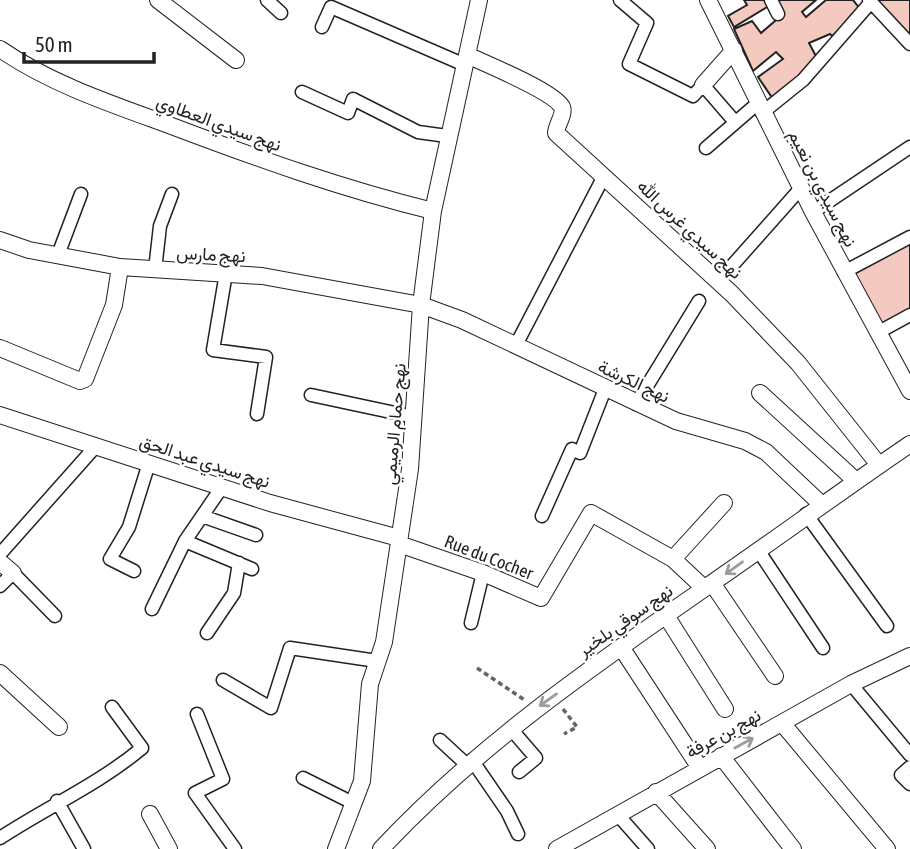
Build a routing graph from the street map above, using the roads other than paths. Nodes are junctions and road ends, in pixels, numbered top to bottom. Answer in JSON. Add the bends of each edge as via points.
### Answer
{"nodes":[{"id":1,"x":158,"y":0,"type":"edge"},
{"id":2,"x":267,"y":0,"type":"edge"},
{"id":3,"x":479,"y":0,"type":"edge"},
{"id":4,"x":620,"y":0,"type":"edge"},
{"id":5,"x":708,"y":0,"type":"edge"},
{"id":6,"x":771,"y":0,"type":"edge"},
{"id":7,"x":870,"y":1,"type":"edge"},
{"id":8,"x":281,"y":13,"type":"dead end"},
{"id":9,"x":778,"y":14,"type":"dead end"},
{"id":10,"x":323,"y":27,"type":"dead end"},
{"id":11,"x":910,"y":44,"type":"edge"},
{"id":12,"x":0,"y":48,"type":"edge"},
{"id":13,"x":734,"y":50,"type":"junction"},
{"id":14,"x":236,"y":60,"type":"dead end"},
{"id":15,"x":466,"y":60,"type":"junction"},
{"id":16,"x":703,"y":85,"type":"junction"},
{"id":17,"x":302,"y":92,"type":"dead end"},
{"id":18,"x":760,"y":108,"type":"junction"},
{"id":19,"x":736,"y":122,"type":"junction"},
{"id":20,"x":447,"y":136,"type":"junction"},
{"id":21,"x":910,"y":147,"type":"edge"},
{"id":22,"x":706,"y":148,"type":"dead end"},
{"id":23,"x":604,"y":176,"type":"junction"},
{"id":24,"x":800,"y":188,"type":"junction"},
{"id":25,"x":81,"y":194,"type":"dead end"},
{"id":26,"x":172,"y":194,"type":"dead end"},
{"id":27,"x":433,"y":211,"type":"junction"},
{"id":28,"x":813,"y":212,"type":"junction"},
{"id":29,"x":910,"y":237,"type":"edge"},
{"id":30,"x":0,"y":240,"type":"edge"},
{"id":31,"x":58,"y":255,"type":"junction"},
{"id":32,"x":120,"y":267,"type":"junction"},
{"id":33,"x":730,"y":268,"type":"dead end"},
{"id":34,"x":155,"y":270,"type":"junction"},
{"id":35,"x":226,"y":272,"type":"junction"},
{"id":36,"x":844,"y":272,"type":"junction"},
{"id":37,"x":699,"y":301,"type":"dead end"},
{"id":38,"x":421,"y":305,"type":"junction"},
{"id":39,"x":910,"y":315,"type":"edge"},
{"id":40,"x":877,"y":333,"type":"junction"},
{"id":41,"x":516,"y":345,"type":"junction"},
{"id":42,"x":0,"y":348,"type":"edge"},
{"id":43,"x":605,"y":389,"type":"junction"},
{"id":44,"x":910,"y":391,"type":"edge"},
{"id":45,"x":760,"y":393,"type":"dead end"},
{"id":46,"x":311,"y":395,"type":"dead end"},
{"id":47,"x":636,"y":404,"type":"junction"},
{"id":48,"x":257,"y":414,"type":"dead end"},
{"id":49,"x":0,"y":415,"type":"edge"},
{"id":50,"x":414,"y":417,"type":"junction"},
{"id":51,"x":910,"y":444,"type":"edge"},
{"id":52,"x":96,"y":446,"type":"junction"},
{"id":53,"x":149,"y":463,"type":"junction"},
{"id":54,"x":879,"y":465,"type":"junction"},
{"id":55,"x":856,"y":481,"type":"junction"},
{"id":56,"x":222,"y":487,"type":"junction"},
{"id":57,"x":724,"y":503,"type":"dead end"},
{"id":58,"x":821,"y":504,"type":"junction"},
{"id":59,"x":806,"y":514,"type":"junction"},
{"id":60,"x":202,"y":516,"type":"junction"},
{"id":61,"x":542,"y":516,"type":"dead end"},
{"id":62,"x":256,"y":535,"type":"dead end"},
{"id":63,"x":185,"y":541,"type":"junction"},
{"id":64,"x":399,"y":541,"type":"junction"},
{"id":65,"x":758,"y":550,"type":"junction"},
{"id":66,"x":0,"y":554,"type":"edge"},
{"id":67,"x":673,"y":559,"type":"junction"},
{"id":68,"x":0,"y":562,"type":"edge"},
{"id":69,"x":239,"y":563,"type":"junction"},
{"id":70,"x":252,"y":569,"type":"dead end"},
{"id":71,"x":134,"y":571,"type":"dead end"},
{"id":72,"x":13,"y":573,"type":"junction"},
{"id":73,"x":483,"y":573,"type":"junction"},
{"id":74,"x":708,"y":585,"type":"junction"},
{"id":75,"x":0,"y":586,"type":"edge"},
{"id":76,"x":152,"y":609,"type":"dead end"},
{"id":77,"x":665,"y":614,"type":"junction"},
{"id":78,"x":55,"y":616,"type":"dead end"},
{"id":79,"x":471,"y":623,"type":"dead end"},
{"id":80,"x":887,"y":626,"type":"dead end"},
{"id":81,"x":207,"y":633,"type":"dead end"},
{"id":82,"x":621,"y":647,"type":"junction"},
{"id":83,"x":823,"y":649,"type":"dead end"},
{"id":84,"x":910,"y":656,"type":"edge"},
{"id":85,"x":377,"y":661,"type":"junction"},
{"id":86,"x":0,"y":673,"type":"edge"},
{"id":87,"x":775,"y":676,"type":"dead end"},
{"id":88,"x":223,"y":680,"type":"dead end"},
{"id":89,"x":851,"y":684,"type":"junction"},
{"id":90,"x":112,"y":708,"type":"dead end"},
{"id":91,"x":725,"y":709,"type":"dead end"},
{"id":92,"x":197,"y":714,"type":"dead end"},
{"id":93,"x":782,"y":723,"type":"junction"},
{"id":94,"x":59,"y":727,"type":"dead end"},
{"id":95,"x":511,"y":729,"type":"junction"},
{"id":96,"x":440,"y":740,"type":"dead end"},
{"id":97,"x":910,"y":755,"type":"edge"},
{"id":98,"x":721,"y":756,"type":"junction"},
{"id":99,"x":470,"y":763,"type":"junction"},
{"id":100,"x":910,"y":767,"type":"edge"},
{"id":101,"x":700,"y":768,"type":"junction"},
{"id":102,"x":519,"y":772,"type":"dead end"},
{"id":103,"x":303,"y":778,"type":"dead end"},
{"id":104,"x":910,"y":784,"type":"edge"},
{"id":105,"x":656,"y":793,"type":"junction"},
{"id":106,"x":57,"y":801,"type":"junction"},
{"id":107,"x":351,"y":802,"type":"junction"},
{"id":108,"x":150,"y":814,"type":"dead end"},
{"id":109,"x":618,"y":815,"type":"junction"},
{"id":110,"x":518,"y":834,"type":"dead end"},
{"id":111,"x":0,"y":838,"type":"edge"},
{"id":112,"x":0,"y":846,"type":"edge"},
{"id":113,"x":4,"y":849,"type":"edge"},
{"id":114,"x":84,"y":849,"type":"edge"},
{"id":115,"x":169,"y":849,"type":"edge"},
{"id":116,"x":235,"y":849,"type":"edge"},
{"id":117,"x":336,"y":849,"type":"edge"},
{"id":118,"x":381,"y":849,"type":"edge"},
{"id":119,"x":557,"y":849,"type":"edge"},
{"id":120,"x":648,"y":849,"type":"edge"},
{"id":121,"x":707,"y":849,"type":"edge"},
{"id":122,"x":793,"y":849,"type":"edge"},
{"id":123,"x":887,"y":849,"type":"edge"}],
"edges":[{"from":1,"to":14,"type":"street"},
{"from":2,"to":8,"type":"street"},
{"from":3,"to":15,"type":"street","name":"نهج حمام الرميمي"},
{"from":4,"to":16,"type":"street","via":[[647,23],[629,64],[693,96]]},
{"from":5,"to":13,"type":"street","name":"نهج سيدي بن نعيم"},
{"from":6,"to":9,"type":"street"},
{"from":7,"to":11,"type":"street"},
{"from":7,"to":18,"type":"street","via":[[803,79]]},
{"from":10,"to":15,"type":"street","via":[[331,7]]},
{"from":12,"to":27,"type":"street","name":"نهج سيدي العطاوي","via":[[55,81],[144,116],[278,166]]},
{"from":13,"to":16,"type":"street"},
{"from":13,"to":18,"type":"street","name":"نهج سيدي بن نعيم"},
{"from":15,"to":20,"type":"street","name":"نهج حمام الرميمي"},
{"from":15,"to":23,"type":"street","name":"نهج سيدي غرس الله","via":[[537,88],[560,105],[556,133]]},
{"from":16,"to":19,"type":"street"},
{"from":17,"to":20,"type":"street","via":[[348,113],[353,99],[418,132]]},
{"from":18,"to":19,"type":"street"},
{"from":18,"to":24,"type":"street","name":"نهج سيدي بن نعيم"},
{"from":19,"to":22,"type":"street"},
{"from":20,"to":27,"type":"street","name":"نهج حمام الرميمي"},
{"from":21,"to":28,"type":"street"},
{"from":23,"to":41,"type":"street"},
{"from":23,"to":54,"type":"street","name":"نهج سيدي غرس الله","via":[[711,273],[798,363]]},
{"from":24,"to":28,"type":"street","name":"نهج سيدي بن نعيم"},
{"from":24,"to":33,"type":"street"},
{"from":25,"to":31,"type":"street"},
{"from":26,"to":34,"type":"street","via":[[160,226]]},
{"from":27,"to":38,"type":"street","name":"نهج حمام الرميمي"},
{"from":28,"to":36,"type":"street","name":"نهج سيدي بن نعيم"},
{"from":29,"to":36,"type":"street"},
{"from":30,"to":31,"type":"street","name":"نهج مارس"},
{"from":31,"to":32,"type":"street","name":"نهج مارس"},
{"from":32,"to":34,"type":"street","name":"نهج مارس"},
{"from":32,"to":42,"type":"street","via":[[114,306],[85,379],[80,381]]},
{"from":34,"to":35,"type":"street","name":"نهج مارس"},
{"from":35,"to":38,"type":"street","name":"نهج مارس"},
{"from":35,"to":48,"type":"street","via":[[213,350],[267,357]]},
{"from":36,"to":40,"type":"street","name":"نهج سيدي بن نعيم"},
{"from":37,"to":47,"type":"street"},
{"from":38,"to":41,"type":"street","name":"نهج الكرشة"},
{"from":38,"to":50,"type":"street","name":"نهج حمام الرميمي"},
{"from":39,"to":40,"type":"street"},
{"from":40,"to":44,"type":"street","name":"نهج سيدي بن نعيم"},
{"from":41,"to":43,"type":"street","name":"نهج الكرشة"},
{"from":43,"to":47,"type":"street","name":"نهج الكرشة"},
{"from":43,"to":61,"type":"street","via":[[580,453],[572,449]]},
{"from":45,"to":55,"type":"street"},
{"from":46,"to":50,"type":"street"},
{"from":47,"to":58,"type":"street","name":"نهج الكرشة","via":[[766,452]]},
{"from":49,"to":52,"type":"street","name":"نهج سيدي عبد الحق"},
{"from":50,"to":64,"type":"street","name":"نهج حمام الرميمي"},
{"from":51,"to":54,"type":"street","name":"نهج سوقي بلخير"},
{"from":52,"to":53,"type":"street","name":"نهج سيدي عبد الحق"},
{"from":52,"to":66,"type":"street"},
{"from":53,"to":56,"type":"street","name":"نهج سيدي عبد الحق"},
{"from":53,"to":71,"type":"street","via":[[129,527],[110,559]]},
{"from":54,"to":55,"type":"street","name":"نهج سوقي بلخير"},
{"from":55,"to":58,"type":"street","name":"نهج سوقي بلخير"},
{"from":56,"to":60,"type":"street"},
{"from":56,"to":64,"type":"street","name":"نهج سيدي عبد الحق"},
{"from":57,"to":67,"type":"street"},
{"from":58,"to":59,"type":"street","name":"نهج سوقي بلخير"},
{"from":59,"to":65,"type":"street","name":"نهج سوقي بلخير"},
{"from":59,"to":80,"type":"street"},
{"from":60,"to":62,"type":"street"},
{"from":60,"to":63,"type":"street"},
{"from":63,"to":69,"type":"street"},
{"from":63,"to":76,"type":"street"},
{"from":64,"to":73,"type":"street","name":"Rue du Cocher"},
{"from":64,"to":85,"type":"street","name":"نهج حمام الرميمي"},
{"from":65,"to":74,"type":"street","name":"نهج سوقي بلخير","one_way":true},
{"from":65,"to":83,"type":"street"},
{"from":67,"to":73,"type":"street","name":"Rue du Cocher","via":[[591,513],[541,598]]},
{"from":67,"to":74,"type":"street","name":"Rue du Cocher"},
{"from":68,"to":72,"type":"street"},
{"from":69,"to":70,"type":"street"},
{"from":69,"to":81,"type":"street","via":[[234,593]]},
{"from":72,"to":75,"type":"street"},
{"from":72,"to":78,"type":"street"},
{"from":73,"to":79,"type":"street"},
{"from":74,"to":77,"type":"street","name":"نهج سوقي بلخير"},
{"from":74,"to":87,"type":"street","name":"Rue du Cocher"},
{"from":77,"to":82,"type":"street","name":"نهج سوقي بلخير"},
{"from":77,"to":91,"type":"street"},
{"from":82,"to":95,"type":"street","name":"نهج سوقي بلخير","one_way":true},
{"from":82,"to":101,"type":"street"},
{"from":84,"to":89,"type":"street","name":"نهج بن عرفة"},
{"from":85,"to":88,"type":"street","via":[[290,648],[271,708]]},
{"from":85,"to":107,"type":"street","name":"نهج حمام الرميمي","via":[[365,720],[362,781]]},
{"from":86,"to":94,"type":"street"},
{"from":89,"to":93,"type":"street","name":"نهج بن عرفة"},
{"from":89,"to":97,"type":"street"},
{"from":90,"to":106,"type":"street","via":[[142,748],[112,772]]},
{"from":92,"to":116,"type":"street","via":[[223,779],[195,793]]},
{"from":98,"to":93,"type":"street","name":"نهج بن عرفة","one_way":true},
{"from":93,"to":123,"type":"street"},
{"from":95,"to":99,"type":"street","name":"نهج سوقي بلخير"},
{"from":95,"to":102,"type":"street","via":[[536,758]]},
{"from":96,"to":99,"type":"street"},
{"from":98,"to":101,"type":"street","name":"نهج بن عرفة"},
{"from":98,"to":122,"type":"street"},
{"from":99,"to":110,"type":"street","via":[[507,811]]},
{"from":99,"to":118,"type":"street","name":"نهج سوقي بلخير"},
{"from":100,"to":104,"type":"street","via":[[901,775]]},
{"from":101,"to":105,"type":"street","name":"نهج بن عرفة"},
{"from":103,"to":107,"type":"street"},
{"from":105,"to":109,"type":"street","name":"نهج بن عرفة"},
{"from":105,"to":121,"type":"street"},
{"from":106,"to":111,"type":"street"},
{"from":106,"to":114,"type":"street"},
{"from":107,"to":117,"type":"street","name":"نهج حمام الرميمي"},
{"from":108,"to":115,"type":"street"},
{"from":109,"to":119,"type":"street","name":"نهج بن عرفة"},
{"from":109,"to":120,"type":"street"},
{"from":112,"to":113,"type":"street"}]}
